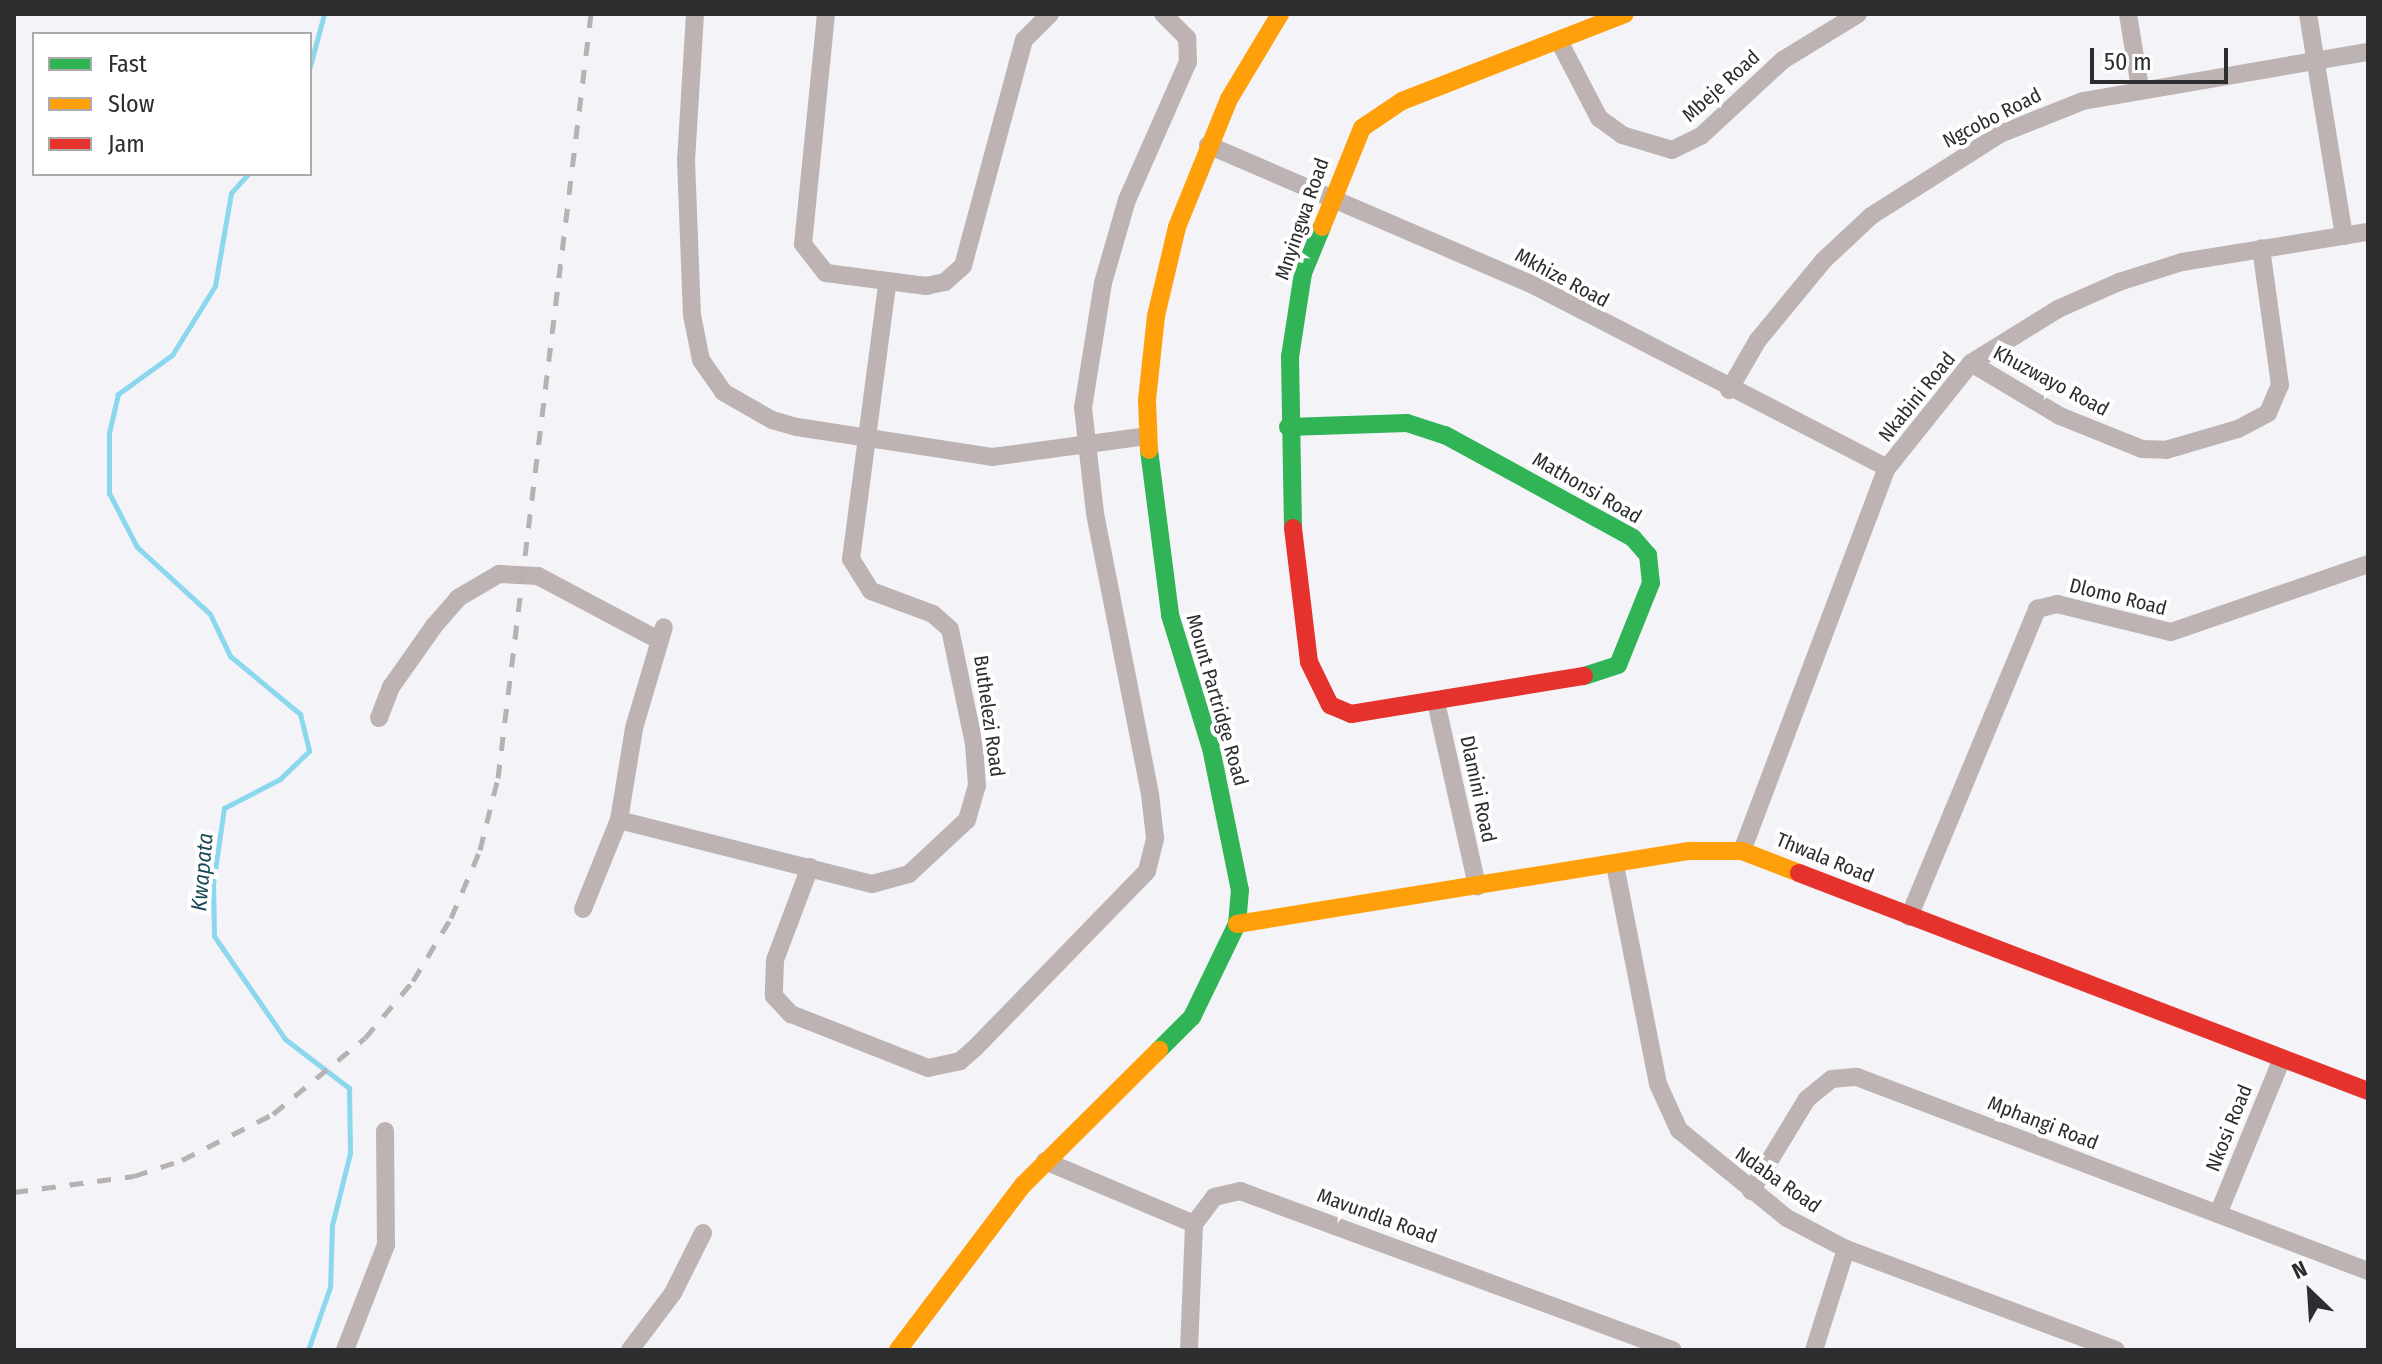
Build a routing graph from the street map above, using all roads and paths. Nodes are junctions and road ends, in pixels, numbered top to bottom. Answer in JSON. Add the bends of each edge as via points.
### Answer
{"nodes":[{"id":1,"x":695,"y":14,"type":"edge"},
{"id":2,"x":826,"y":14,"type":"edge"},
{"id":3,"x":1050,"y":14,"type":"edge"},
{"id":4,"x":1163,"y":14,"type":"edge"},
{"id":5,"x":1280,"y":14,"type":"edge"},
{"id":6,"x":1625,"y":14,"type":"edge"},
{"id":7,"x":1858,"y":14,"type":"edge"},
{"id":8,"x":2128,"y":14,"type":"edge"},
{"id":9,"x":2308,"y":14,"type":"edge"},
{"id":10,"x":1560,"y":43,"type":"junction"},
{"id":11,"x":2368,"y":52,"type":"edge"},
{"id":12,"x":2315,"y":61,"type":"junction"},
{"id":13,"x":2140,"y":88,"type":"junction"},
{"id":14,"x":1208,"y":145,"type":"junction"},
{"id":15,"x":1331,"y":197,"type":"junction"},
{"id":16,"x":2368,"y":232,"type":"edge"},
{"id":17,"x":2344,"y":236,"type":"junction"},
{"id":18,"x":2261,"y":248,"type":"junction"},
{"id":19,"x":887,"y":285,"type":"junction"},
{"id":20,"x":1971,"y":363,"type":"junction"},
{"id":21,"x":1729,"y":390,"type":"junction"},
{"id":22,"x":1288,"y":427,"type":"junction"},
{"id":23,"x":1147,"y":436,"type":"junction"},
{"id":24,"x":867,"y":442,"type":"junction"},
{"id":25,"x":1086,"y":448,"type":"junction"},
{"id":26,"x":1887,"y":468,"type":"junction"},
{"id":27,"x":2368,"y":564,"type":"edge"},
{"id":28,"x":1436,"y":702,"type":"junction"},
{"id":29,"x":1330,"y":705,"type":"joint"},
{"id":30,"x":379,"y":718,"type":"dead end"},
{"id":31,"x":619,"y":820,"type":"junction"},
{"id":32,"x":1742,"y":851,"type":"junction"},
{"id":33,"x":1615,"y":865,"type":"junction"},
{"id":34,"x":810,"y":867,"type":"junction"},
{"id":35,"x":1477,"y":886,"type":"junction"},
{"id":36,"x":583,"y":909,"type":"dead end"},
{"id":37,"x":1909,"y":917,"type":"junction"},
{"id":38,"x":1237,"y":924,"type":"junction"},
{"id":39,"x":2282,"y":1059,"type":"junction"},
{"id":40,"x":2368,"y":1091,"type":"edge"},
{"id":41,"x":385,"y":1131,"type":"dead end"},
{"id":42,"x":1045,"y":1161,"type":"junction"},
{"id":43,"x":1751,"y":1191,"type":"junction"},
{"id":44,"x":2218,"y":1214,"type":"junction"},
{"id":45,"x":1194,"y":1224,"type":"junction"},
{"id":46,"x":703,"y":1233,"type":"dead end"},
{"id":47,"x":1846,"y":1249,"type":"junction"},
{"id":48,"x":2368,"y":1271,"type":"edge"},
{"id":49,"x":345,"y":1350,"type":"edge"},
{"id":50,"x":630,"y":1350,"type":"edge"},
{"id":51,"x":898,"y":1350,"type":"edge"},
{"id":52,"x":1189,"y":1350,"type":"edge"},
{"id":53,"x":1673,"y":1350,"type":"edge"},
{"id":54,"x":1814,"y":1350,"type":"edge"},
{"id":55,"x":2116,"y":1350,"type":"edge"}],
"edges":[{"from":1,"to":24,"type":"street","via":[[686,227],[701,360],[723,392],[759,414]]},
{"from":2,"to":19,"type":"street","via":[[803,244],[826,273]]},
{"from":3,"to":19,"type":"street","via":[[1024,40],[963,266],[945,282]]},
{"from":4,"to":25,"type":"street","via":[[1181,28],[1188,62],[1127,200],[1103,283],[1083,408]]},
{"from":5,"to":14,"type":"street","name":"Mount Partridge Road"},
{"from":6,"to":10,"type":"street","name":"Mnyingwa Road"},
{"from":7,"to":10,"type":"street","name":"Mbeje Road","via":[[1783,60],[1701,136],[1672,150],[1622,135],[1599,118]]},
{"from":8,"to":13,"type":"street"},
{"from":9,"to":12,"type":"street"},
{"from":10,"to":15,"type":"street","name":"Mnyingwa Road","via":[[1379,112],[1350,148]]},
{"from":11,"to":12,"type":"street","name":"Ngcobo Road"},
{"from":12,"to":13,"type":"street","name":"Ngcobo Road"},
{"from":12,"to":17,"type":"street"},
{"from":13,"to":21,"type":"street","name":"Ngcobo Road","via":[[2083,101],[2000,134],[1871,216],[1791,297]]},
{"from":14,"to":15,"type":"street","name":"Mkhize Road"},
{"from":14,"to":23,"type":"street","name":"Mount Partridge Road","via":[[1177,227],[1156,316]]},
{"from":15,"to":21,"type":"street","name":"Mkhize Road","via":[[1535,286]]},
{"from":15,"to":22,"type":"street","name":"Mnyingwa Road","via":[[1294,315]]},
{"from":16,"to":17,"type":"street","name":"Nkabini Road"},
{"from":17,"to":18,"type":"street","name":"Nkabini Road"},
{"from":18,"to":20,"type":"street","name":"Nkabini Road","via":[[2119,282],[2058,309]]},
{"from":18,"to":20,"type":"street","name":"Khuzwayo Road","via":[[2280,385],[2268,413],[2238,429],[2166,450],[2142,449],[2060,416]]},
{"from":19,"to":24,"type":"street","name":"Buthelezi Road"},
{"from":20,"to":26,"type":"street","name":"Nkabini Road"},
{"from":21,"to":26,"type":"street","name":"Mkhize Road"},
{"from":22,"to":28,"type":"street","name":"Mathonsi Road","via":[[1407,423],[1445,435],[1613,526],[1648,555],[1651,583],[1618,665],[1572,680]]},
{"from":22,"to":29,"type":"street","name":"Mnyingwa Road","via":[[1294,561],[1309,662]]},
{"from":23,"to":25,"type":"street"},
{"from":23,"to":38,"type":"street","name":"Mount Partridge Road","via":[[1170,615],[1211,748],[1240,890]]},
{"from":24,"to":25,"type":"street","via":[[992,457]]},
{"from":24,"to":34,"type":"street","name":"Buthelezi Road","via":[[853,569],[871,591],[933,614],[950,629],[965,676],[977,786],[962,827],[909,874],[872,884]]},
{"from":25,"to":34,"type":"street","via":[[1150,794],[1155,838],[1147,871],[976,1047],[960,1061],[928,1068],[791,1014],[774,996],[775,960]]},
{"from":26,"to":32,"type":"street","name":"Nkabini Road"},
{"from":27,"to":37,"type":"street","name":"Dlomo Road","via":[[2171,632],[2057,604],[2037,609]]},
{"from":28,"to":29,"type":"street","name":"Mathonsi Road","via":[[1351,714]]},
{"from":28,"to":35,"type":"street","name":"Dlamini Road"},
{"from":30,"to":31,"type":"street","via":[[391,687],[458,598],[499,574],[538,576],[662,634],[634,728]]},
{"from":31,"to":34,"type":"street","name":"Buthelezi Road"},
{"from":31,"to":36,"type":"street"},
{"from":32,"to":33,"type":"street","name":"Thwala Road","via":[[1689,851]]},
{"from":32,"to":37,"type":"street","name":"Thwala Road"},
{"from":33,"to":35,"type":"street","name":"Thwala Road"},
{"from":33,"to":43,"type":"street","name":"Ndaba Road","via":[[1666,1111],[1687,1138]]},
{"from":35,"to":38,"type":"street","name":"Thwala Road"},
{"from":37,"to":39,"type":"street","name":"Thwala Road"},
{"from":38,"to":42,"type":"street","name":"Mount Partridge Road","via":[[1192,1017]]},
{"from":39,"to":40,"type":"street","name":"Thwala Road"},
{"from":39,"to":44,"type":"street","name":"Nkosi Road"},
{"from":41,"to":49,"type":"street","via":[[386,1245]]},
{"from":42,"to":45,"type":"street"},
{"from":42,"to":51,"type":"street","name":"Mount Partridge Road"},
{"from":43,"to":44,"type":"street","name":"Mphangi Road","via":[[1807,1099],[1832,1079],[1857,1077]]},
{"from":43,"to":47,"type":"street","name":"Ndaba Road"},
{"from":44,"to":48,"type":"street","name":"Mphangi Road"},
{"from":45,"to":52,"type":"street"},
{"from":45,"to":53,"type":"street","name":"Mavundla Road","via":[[1214,1197],[1240,1191]]},
{"from":46,"to":50,"type":"street","via":[[673,1293]]},
{"from":47,"to":54,"type":"street"},
{"from":47,"to":55,"type":"street","name":"Ndaba Road"}]}
